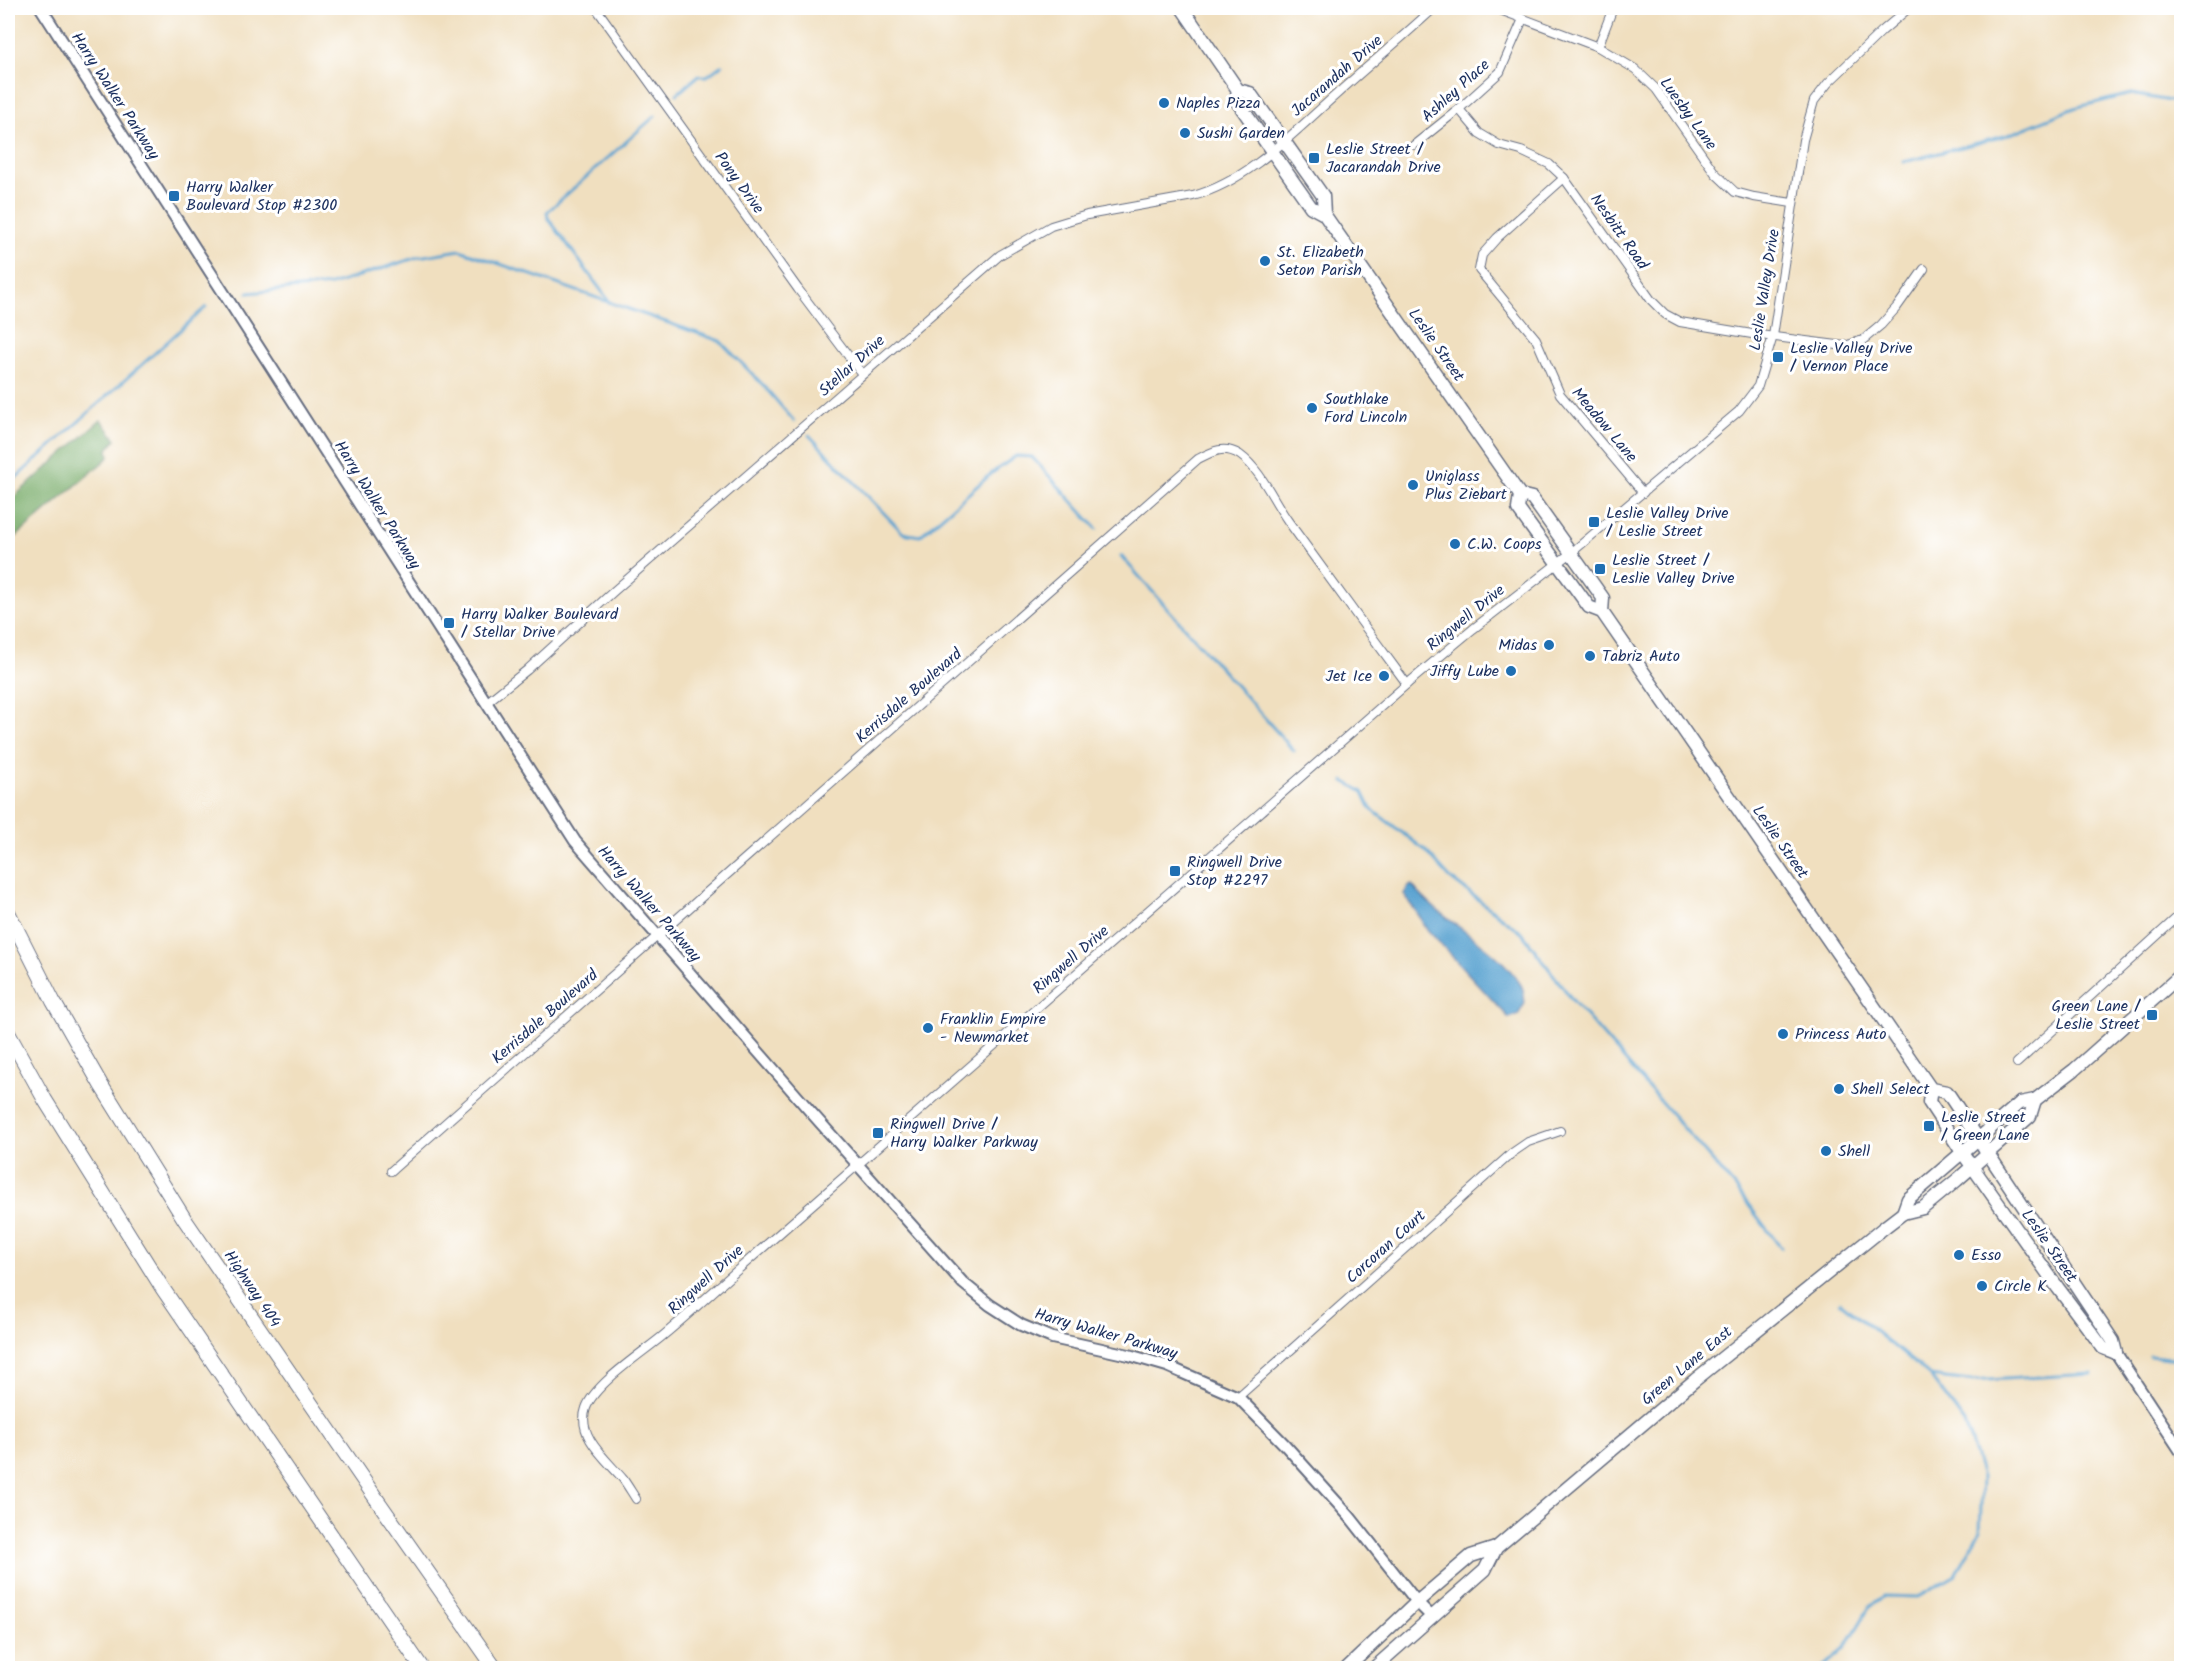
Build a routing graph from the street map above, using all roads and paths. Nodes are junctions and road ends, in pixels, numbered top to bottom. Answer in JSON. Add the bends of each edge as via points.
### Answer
{"nodes":[{"id":1,"x":41,"y":8,"type":"edge"},
{"id":2,"x":596,"y":8,"type":"edge"},
{"id":3,"x":1182,"y":8,"type":"edge"},
{"id":4,"x":1434,"y":8,"type":"edge"},
{"id":5,"x":1495,"y":8,"type":"edge"},
{"id":6,"x":1613,"y":8,"type":"edge"},
{"id":7,"x":1909,"y":8,"type":"edge"},
{"id":8,"x":1523,"y":19,"type":"junction"},
{"id":9,"x":1598,"y":47,"type":"junction"},
{"id":10,"x":1238,"y":90,"type":"junction"},
{"id":11,"x":1459,"y":109,"type":"junction"},
{"id":12,"x":1284,"y":140,"type":"junction"},
{"id":13,"x":1414,"y":145,"type":"dead end"},
{"id":14,"x":1271,"y":151,"type":"junction"},
{"id":15,"x":1564,"y":178,"type":"junction"},
{"id":16,"x":1792,"y":203,"type":"junction"},
{"id":17,"x":1324,"y":214,"type":"junction"},
{"id":18,"x":1924,"y":269,"type":"dead end"},
{"id":19,"x":1773,"y":336,"type":"junction"},
{"id":20,"x":862,"y":374,"type":"junction"},
{"id":21,"x":1643,"y":493,"type":"junction"},
{"id":22,"x":1520,"y":495,"type":"junction"},
{"id":23,"x":1571,"y":553,"type":"junction"},
{"id":24,"x":1557,"y":563,"type":"junction"},
{"id":25,"x":1602,"y":612,"type":"junction"},
{"id":26,"x":1407,"y":684,"type":"junction"},
{"id":27,"x":486,"y":703,"type":"junction"},
{"id":28,"x":8,"y":912,"type":"edge"},
{"id":29,"x":2181,"y":913,"type":"edge"},
{"id":30,"x":657,"y":936,"type":"junction"},
{"id":31,"x":2181,"y":974,"type":"edge"},
{"id":32,"x":8,"y":1033,"type":"edge"},
{"id":33,"x":2017,"y":1063,"type":"dead end"},
{"id":34,"x":1931,"y":1089,"type":"junction"},
{"id":35,"x":2036,"y":1100,"type":"junction"},
{"id":36,"x":1560,"y":1131,"type":"dead end"},
{"id":37,"x":1977,"y":1138,"type":"junction"},
{"id":38,"x":1962,"y":1152,"type":"junction"},
{"id":39,"x":1987,"y":1153,"type":"junction"},
{"id":40,"x":856,"y":1164,"type":"junction"},
{"id":41,"x":1972,"y":1165,"type":"junction"},
{"id":42,"x":391,"y":1171,"type":"dead end"},
{"id":43,"x":1903,"y":1213,"type":"junction"},
{"id":44,"x":2116,"y":1353,"type":"junction"},
{"id":45,"x":1238,"y":1397,"type":"junction"},
{"id":46,"x":2181,"y":1453,"type":"edge"},
{"id":47,"x":636,"y":1499,"type":"dead end"},
{"id":48,"x":1496,"y":1548,"type":"junction"},
{"id":49,"x":1417,"y":1602,"type":"junction"},
{"id":50,"x":1432,"y":1617,"type":"junction"},
{"id":51,"x":469,"y":1631,"type":"junction"},
{"id":52,"x":418,"y":1665,"type":"edge"},
{"id":53,"x":495,"y":1668,"type":"edge"},
{"id":54,"x":507,"y":1668,"type":"edge"},
{"id":55,"x":1347,"y":1668,"type":"edge"},
{"id":56,"x":1374,"y":1668,"type":"edge"}],
"edges":[{"from":1,"to":27,"type":"street","name":"Harry Walker Parkway"},
{"from":2,"to":20,"type":"street","name":"Pony Drive"},
{"from":3,"to":10,"type":"main road","name":"Leslie Street"},
{"from":4,"to":12,"type":"street","name":"Jacarandah Drive"},
{"from":5,"to":8,"type":"street","name":"Luesby Lane"},
{"from":6,"to":9,"type":"street"},
{"from":7,"to":16,"type":"street","name":"Leslie Valley Drive","via":[[1828,83],[1814,101]]},
{"from":8,"to":9,"type":"street","name":"Luesby Lane"},
{"from":8,"to":11,"type":"street","name":"Ashley Place","via":[[1500,72]]},
{"from":9,"to":16,"type":"street","name":"Luesby Lane","via":[[1635,69],[1656,89],[1715,173],[1735,192]]},
{"from":10,"to":12,"type":"main road","name":"Leslie Street","via":[[1250,93]]},
{"from":10,"to":14,"type":"main road","name":"Leslie Street","via":[[1236,100]]},
{"from":11,"to":13,"type":"street","name":"Ashley Place"},
{"from":11,"to":15,"type":"street","name":"Nesbitt Road","via":[[1479,133],[1549,164]]},
{"from":12,"to":14,"type":"street","name":"Stellar Drive"},
{"from":12,"to":17,"type":"main road","name":"Leslie Street","via":[[1323,196]]},
{"from":14,"to":17,"type":"main road","name":"Leslie Street","via":[[1311,207]]},
{"from":14,"to":20,"type":"street","name":"Stellar Drive","via":[[1250,170],[1208,192],[1092,213],[1032,236],[1000,255]]},
{"from":15,"to":19,"type":"street","name":"Nesbitt Road","via":[[1665,314],[1704,327]]},
{"from":15,"to":21,"type":"street","name":"Meadow Lane","via":[[1497,238],[1482,255],[1479,270],[1536,339],[1560,394]]},
{"from":16,"to":19,"type":"street","name":"Leslie Valley Drive"},
{"from":17,"to":22,"type":"main road","name":"Leslie Street"},
{"from":18,"to":19,"type":"street","name":"Nesbitt Road","via":[[1897,307],[1863,340],[1845,346]]},
{"from":19,"to":21,"type":"street","name":"Leslie Valley Drive","via":[[1758,386],[1740,411]]},
{"from":20,"to":27,"type":"street","name":"Stellar Drive"},
{"from":21,"to":23,"type":"street","name":"Leslie Valley Drive"},
{"from":22,"to":23,"type":"main road","name":"Leslie Street","via":[[1532,498]]},
{"from":22,"to":24,"type":"main road","name":"Leslie Street","via":[[1518,509]]},
{"from":23,"to":24,"type":"street","name":"Leslie Valley Drive"},
{"from":23,"to":25,"type":"main road","name":"Leslie Street","via":[[1602,598]]},
{"from":24,"to":25,"type":"main road","name":"Leslie Street","via":[[1589,607]]},
{"from":24,"to":26,"type":"street","name":"Ringwell Drive"},
{"from":25,"to":34,"type":"main road","name":"Leslie Street"},
{"from":26,"to":30,"type":"street","name":"Kerrisdale Boulevard","via":[[1251,466],[1239,455],[1219,448],[1198,459]]},
{"from":26,"to":40,"type":"street","name":"Ringwell Drive"},
{"from":27,"to":30,"type":"street","name":"Harry Walker Parkway","via":[[575,842]]},
{"from":28,"to":51,"type":"highway","name":"Highway 404","via":[[100,1085],[185,1220]]},
{"from":29,"to":33,"type":"street"},
{"from":30,"to":40,"type":"street","name":"Harry Walker Parkway"},
{"from":30,"to":42,"type":"street","name":"Kerrisdale Boulevard"},
{"from":31,"to":35,"type":"main road","name":"Green Lane East"},
{"from":32,"to":52,"type":"highway","via":[[163,1290]]},
{"from":34,"to":37,"type":"main road","name":"Leslie Street","via":[[1947,1092]]},
{"from":34,"to":38,"type":"main road","name":"Leslie Street","via":[[1929,1102]]},
{"from":35,"to":37,"type":"main road","name":"Green Lane East","via":[[2020,1103]]},
{"from":35,"to":39,"type":"main road","name":"Green Lane East","via":[[2030,1116]]},
{"from":36,"to":45,"type":"street","name":"Corcoran Court","via":[[1528,1142],[1512,1153]]},
{"from":37,"to":38,"type":"main road","name":"Green Lane East"},
{"from":37,"to":39,"type":"main road","name":"Leslie Street"},
{"from":38,"to":41,"type":"main road","name":"Leslie Street"},
{"from":38,"to":43,"type":"main road","name":"Green Lane East","via":[[1908,1199]]},
{"from":39,"to":41,"type":"main road","name":"Green Lane East"},
{"from":39,"to":44,"type":"main road","name":"Leslie Street","via":[[2113,1341]]},
{"from":40,"to":45,"type":"street","name":"Harry Walker Parkway","via":[[963,1283],[1021,1325],[1052,1338],[1167,1366]]},
{"from":40,"to":47,"type":"street","name":"Ringwell Drive","via":[[591,1398],[584,1416],[588,1437]]},
{"from":41,"to":43,"type":"main road","name":"Green Lane East","via":[[1923,1208]]},
{"from":41,"to":44,"type":"main road","name":"Leslie Street","via":[[2103,1348]]},
{"from":43,"to":48,"type":"main road","name":"Green Lane East","via":[[1695,1380]]},
{"from":44,"to":46,"type":"street","name":"Leslie Street"},
{"from":45,"to":49,"type":"street","name":"Harry Walker Parkway","via":[[1350,1516]]},
{"from":48,"to":49,"type":"main road","name":"Green Lane East","via":[[1471,1556]]},
{"from":48,"to":50,"type":"main road","name":"Green Lane East","via":[[1485,1570]]},
{"from":49,"to":50,"type":"street","name":"Harry Walker Parkway"},
{"from":49,"to":55,"type":"main road","name":"Green Lane East"},
{"from":50,"to":56,"type":"main road","name":"Green Lane East"},
{"from":51,"to":53,"type":"highway","name":"Highway 404"},
{"from":51,"to":54,"type":"highway","via":[[492,1648]]}]}
